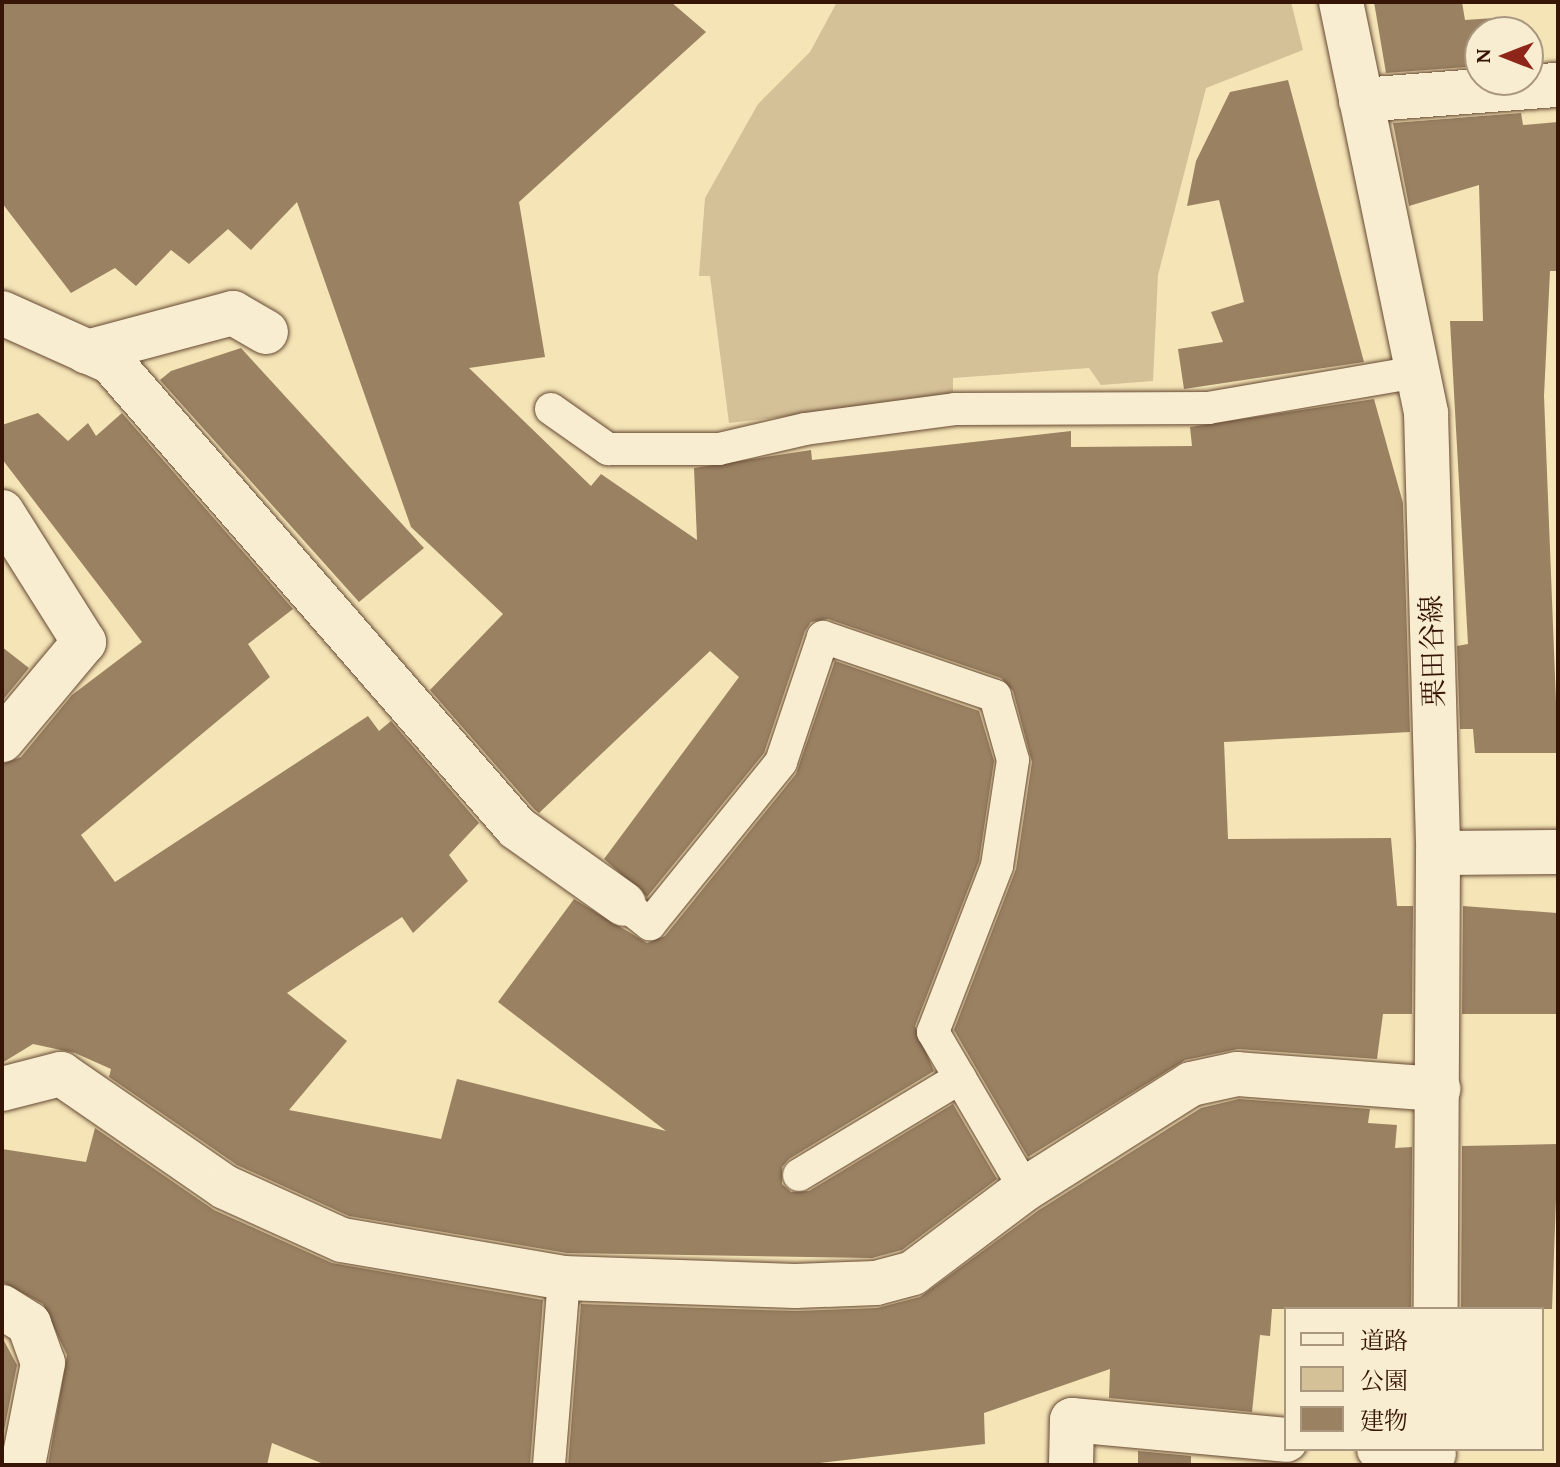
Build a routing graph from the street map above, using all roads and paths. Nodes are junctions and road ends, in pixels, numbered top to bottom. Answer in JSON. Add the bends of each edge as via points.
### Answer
{"nodes":[{"id":1,"x":1341,"y":2,"type":"edge"},
{"id":2,"x":1558,"y":85,"type":"edge"},
{"id":3,"x":1361,"y":100,"type":"junction"},
{"id":4,"x":2,"y":313,"type":"edge"},
{"id":5,"x":266,"y":332,"type":"dead end"},
{"id":6,"x":87,"y":352,"type":"junction"},
{"id":7,"x":1417,"y":372,"type":"junction"},
{"id":8,"x":551,"y":409,"type":"dead end"},
{"id":9,"x":2,"y":512,"type":"edge"},
{"id":10,"x":2,"y":740,"type":"edge"},
{"id":11,"x":1558,"y":852,"type":"edge"},
{"id":12,"x":1438,"y":853,"type":"junction"},
{"id":13,"x":624,"y":904,"type":"joint"},
{"id":14,"x":960,"y":1078,"type":"junction"},
{"id":15,"x":2,"y":1089,"type":"edge"},
{"id":16,"x":1438,"y":1089,"type":"junction"},
{"id":17,"x":799,"y":1175,"type":"dead end"},
{"id":18,"x":1025,"y":1189,"type":"junction"},
{"id":19,"x":564,"y":1278,"type":"junction"},
{"id":20,"x":2,"y":1307,"type":"edge"},
{"id":21,"x":1436,"y":1307,"type":"edge"},
{"id":22,"x":1284,"y":1440,"type":"edge"},
{"id":23,"x":1395,"y":1451,"type":"edge"},
{"id":24,"x":1434,"y":1456,"type":"edge"},
{"id":25,"x":23,"y":1465,"type":"edge"},
{"id":26,"x":549,"y":1465,"type":"edge"},
{"id":27,"x":1071,"y":1465,"type":"edge"}],
"edges":[{"from":1,"to":3,"type":"street","name":"栗田谷線"},
{"from":2,"to":3,"type":"street"},
{"from":3,"to":7,"type":"street","name":"栗田谷線"},
{"from":4,"to":6,"type":"street"},
{"from":5,"to":6,"type":"street","via":[[233,313]]},
{"from":6,"to":13,"type":"street","via":[[111,362],[517,828]]},
{"from":7,"to":8,"type":"lane","via":[[1208,408],[955,409],[805,429],[719,449],[608,449]]},
{"from":7,"to":12,"type":"street","name":"栗田谷線","via":[[1426,413]]},
{"from":9,"to":10,"type":"street","via":[[84,642]]},
{"from":11,"to":12,"type":"street"},
{"from":12,"to":16,"type":"street","name":"栗田谷線"},
{"from":13,"to":14,"type":"lane","via":[[650,924],[781,762],[823,637],[995,696],[1013,760],[997,866],[933,1032]]},
{"from":14,"to":17,"type":"lane"},
{"from":14,"to":18,"type":"lane"},
{"from":15,"to":19,"type":"street","via":[[61,1074],[225,1187],[342,1240]]},
{"from":16,"to":18,"type":"street","via":[[1237,1074],[1191,1084]]},
{"from":16,"to":21,"type":"street","name":"栗田谷線"},
{"from":18,"to":19,"type":"street","via":[[930,1263],[885,1281],[795,1286]]},
{"from":19,"to":26,"type":"lane"},
{"from":20,"to":25,"type":"street","via":[[29,1324],[43,1363]]},
{"from":22,"to":27,"type":"street","via":[[1072,1420]]},
{"from":23,"to":24,"type":"street"}]}
